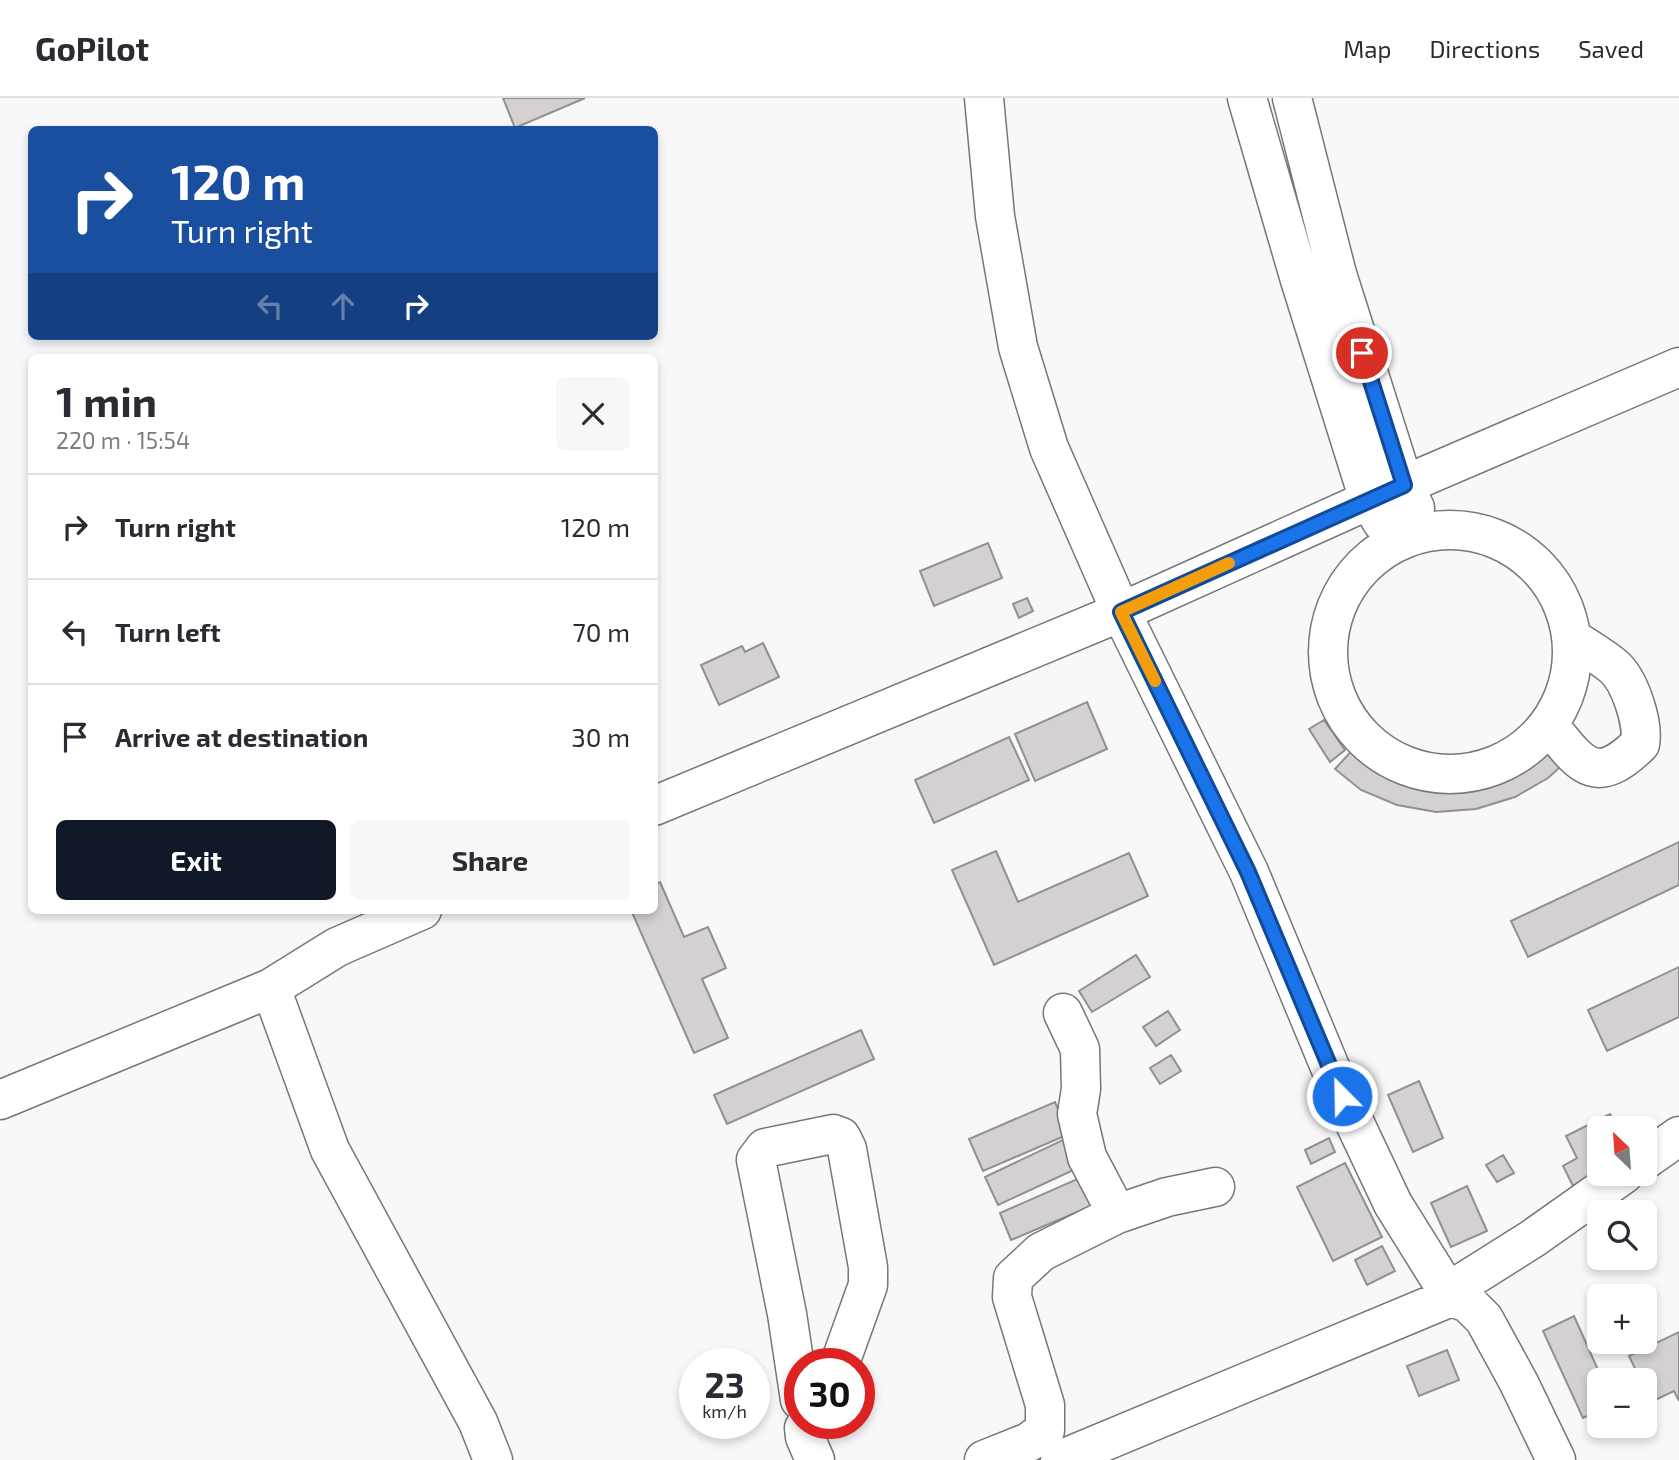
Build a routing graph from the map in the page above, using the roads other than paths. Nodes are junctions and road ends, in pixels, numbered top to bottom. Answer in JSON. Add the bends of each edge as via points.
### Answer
{"nodes":[{"id":1,"x":984,"y":98,"type":"edge"},
{"id":2,"x":1247,"y":98,"type":"edge"},
{"id":3,"x":1292,"y":98,"type":"edge"},
{"id":4,"x":1679,"y":367,"type":"edge"},
{"id":5,"x":1404,"y":485,"type":"junction"},
{"id":6,"x":1369,"y":500,"type":"junction"},
{"id":7,"x":1410,"y":538,"type":"junction"},
{"id":8,"x":1121,"y":612,"type":"junction"},
{"id":9,"x":1572,"y":638,"type":"junction"},
{"id":10,"x":1549,"y":725,"type":"junction"},
{"id":11,"x":658,"y":804,"type":"edge"},
{"id":12,"x":413,"y":914,"type":"edge"},
{"id":13,"x":271,"y":988,"type":"junction"},
{"id":14,"x":1063,"y":1013,"type":"dead end"},
{"id":15,"x":0,"y":1100,"type":"edge"},
{"id":16,"x":1679,"y":1136,"type":"edge"},
{"id":17,"x":1657,"y":1152,"type":"edge"},
{"id":18,"x":1607,"y":1186,"type":"edge"},
{"id":19,"x":1215,"y":1187,"type":"dead end"},
{"id":20,"x":1117,"y":1214,"type":"junction"},
{"id":21,"x":1449,"y":1295,"type":"junction"},
{"id":22,"x":793,"y":1348,"type":"edge"},
{"id":23,"x":846,"y":1348,"type":"edge"},
{"id":24,"x":493,"y":1460,"type":"edge"},
{"id":25,"x":984,"y":1460,"type":"edge"},
{"id":26,"x":1060,"y":1460,"type":"edge"},
{"id":27,"x":1556,"y":1460,"type":"edge"}],
"edges":[{"from":1,"to":8,"type":"street","via":[[995,216],[1018,347],[1049,449]]},
{"from":2,"to":6,"type":"street"},
{"from":3,"to":5,"type":"street","via":[[1338,274]]},
{"from":4,"to":5,"type":"street"},
{"from":5,"to":6,"type":"street"},
{"from":5,"to":7,"type":"street"},
{"from":6,"to":7,"type":"street"},
{"from":6,"to":8,"type":"street"},
{"from":7,"to":9,"type":"street","via":[[1463,530],[1499,539],[1530,558],[1554,586],[1570,620]]},
{"from":7,"to":10,"type":"street","via":[[1364,565],[1342,595],[1329,629],[1328,666],[1334,690],[1356,732],[1384,756],[1418,771],[1454,775],[1490,768],[1523,751]]},
{"from":8,"to":11,"type":"street"},
{"from":8,"to":21,"type":"street","via":[[1248,872],[1393,1205]]},
{"from":9,"to":10,"type":"street","via":[[1574,656],[1567,692]]},
{"from":9,"to":10,"type":"street","via":[[1616,668],[1623,678],[1642,732],[1640,744],[1616,763],[1594,768],[1576,758]]},
{"from":12,"to":13,"type":"street","via":[[337,947]]},
{"from":13,"to":15,"type":"street"},
{"from":13,"to":24,"type":"street","via":[[330,1150],[478,1422]]},
{"from":14,"to":20,"type":"street","via":[[1080,1049],[1077,1114],[1087,1157]]},
{"from":16,"to":17,"type":"street"},
{"from":18,"to":21,"type":"street"},
{"from":19,"to":20,"type":"street"},
{"from":20,"to":25,"type":"street","via":[[1041,1252],[1013,1278],[1012,1297],[1045,1405],[1045,1430],[1029,1442]]},
{"from":21,"to":26,"type":"street"},
{"from":21,"to":27,"type":"street","via":[[1468,1303],[1484,1319]]},
{"from":22,"to":23,"type":"street","via":[[756,1160],[765,1148],[833,1134],[841,1137],[846,1149],[868,1267],[868,1285]]}]}
